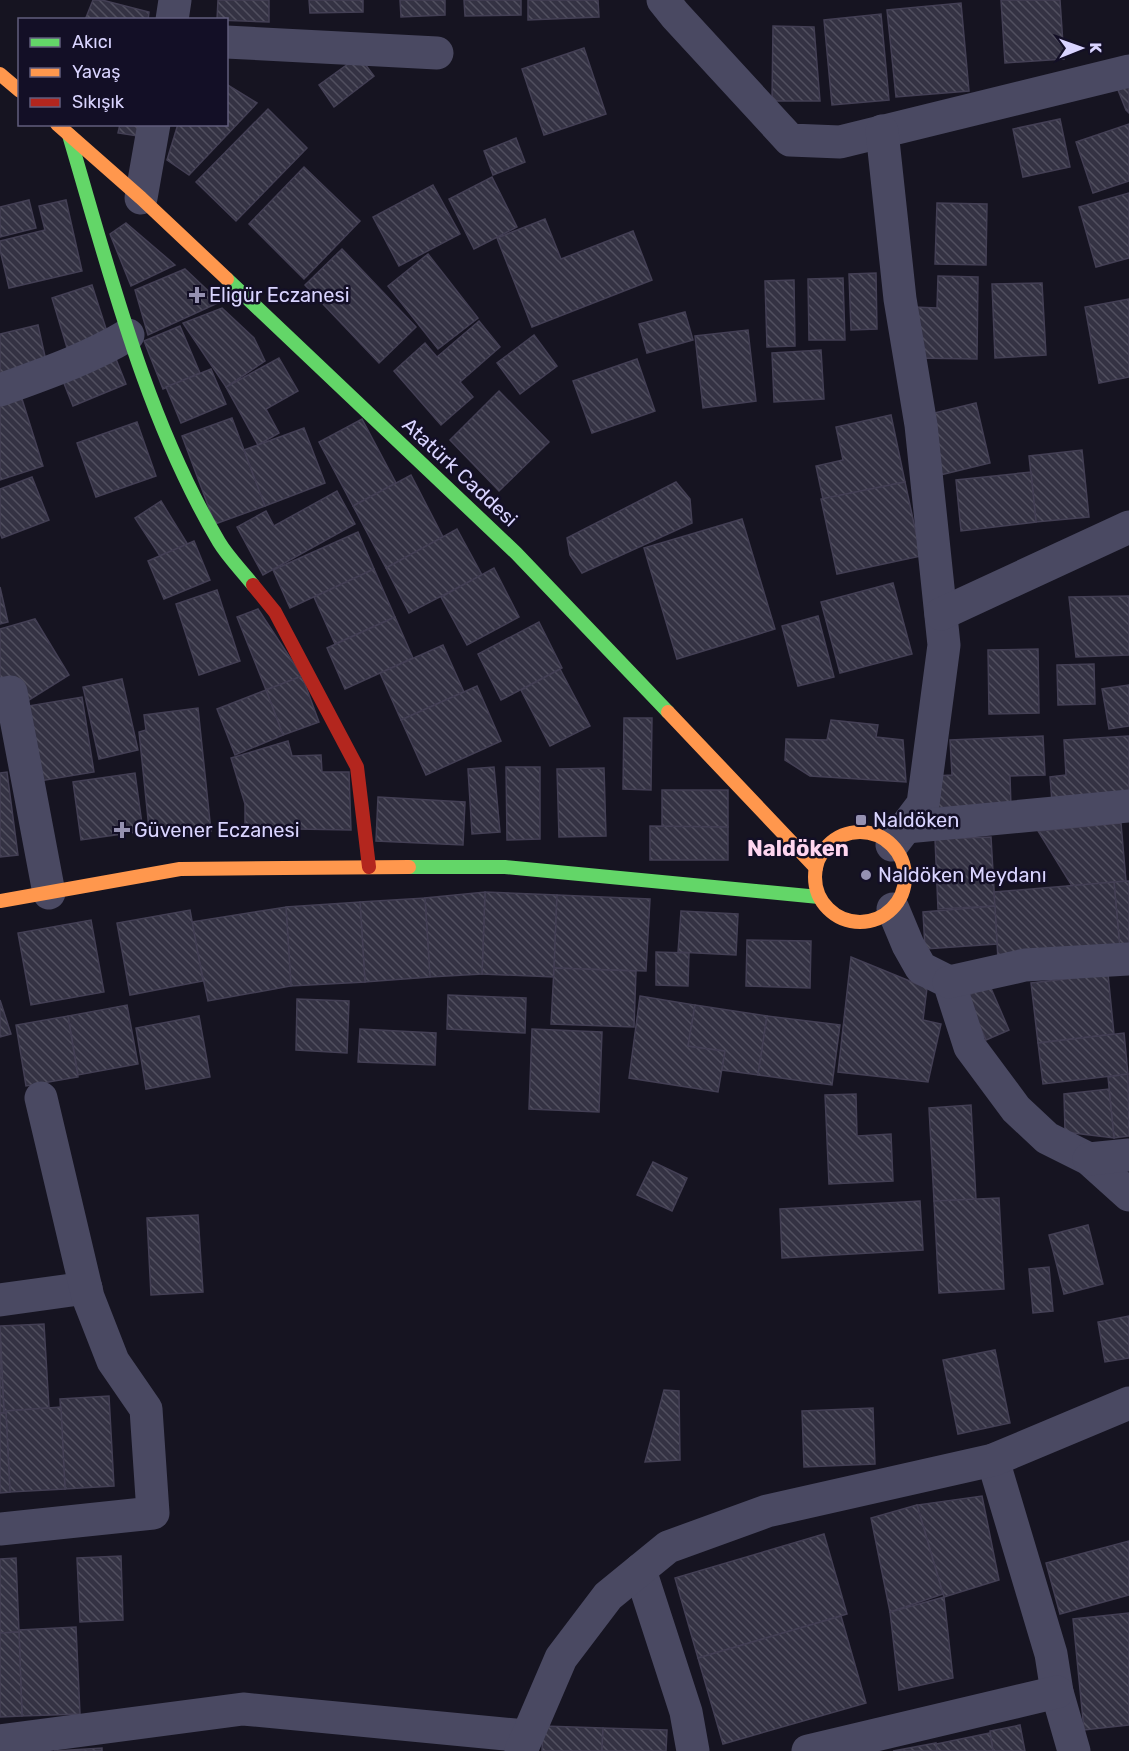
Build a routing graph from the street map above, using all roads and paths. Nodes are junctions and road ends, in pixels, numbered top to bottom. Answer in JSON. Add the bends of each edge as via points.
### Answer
{"nodes":[{"id":1,"x":175,"y":0,"type":"edge"},
{"id":2,"x":663,"y":0,"type":"edge"},
{"id":3,"x":172,"y":18,"type":"edge"},
{"id":4,"x":228,"y":42,"type":"edge"},
{"id":5,"x":437,"y":53,"type":"dead end"},
{"id":6,"x":1129,"y":70,"type":"edge"},
{"id":7,"x":0,"y":74,"type":"edge"},
{"id":8,"x":18,"y":89,"type":"edge"},
{"id":9,"x":59,"y":126,"type":"edge"},
{"id":10,"x":154,"y":126,"type":"edge"},
{"id":11,"x":882,"y":131,"type":"junction"},
{"id":12,"x":69,"y":135,"type":"junction"},
{"id":13,"x":141,"y":198,"type":"junction"},
{"id":14,"x":128,"y":335,"type":"junction"},
{"id":15,"x":0,"y":390,"type":"edge"},
{"id":16,"x":1129,"y":528,"type":"edge"},
{"id":17,"x":941,"y":614,"type":"junction"},
{"id":18,"x":0,"y":694,"type":"edge"},
{"id":19,"x":1129,"y":806,"type":"edge"},
{"id":20,"x":899,"y":836,"type":"junction"},
{"id":21,"x":369,"y":867,"type":"junction"},
{"id":22,"x":816,"y":868,"type":"junction"},
{"id":23,"x":49,"y":893,"type":"junction"},
{"id":24,"x":819,"y":897,"type":"junction"},
{"id":25,"x":0,"y":901,"type":"edge"},
{"id":26,"x":893,"y":909,"type":"junction"},
{"id":27,"x":1129,"y":959,"type":"edge"},
{"id":28,"x":949,"y":982,"type":"junction"},
{"id":29,"x":41,"y":1098,"type":"dead end"},
{"id":30,"x":1129,"y":1155,"type":"edge"},
{"id":31,"x":1089,"y":1159,"type":"junction"},
{"id":32,"x":1129,"y":1195,"type":"edge"},
{"id":33,"x":86,"y":1288,"type":"junction"},
{"id":34,"x":0,"y":1300,"type":"edge"},
{"id":35,"x":1129,"y":1403,"type":"edge"},
{"id":36,"x":993,"y":1460,"type":"junction"},
{"id":37,"x":0,"y":1529,"type":"edge"},
{"id":38,"x":640,"y":1570,"type":"junction"},
{"id":39,"x":1058,"y":1692,"type":"junction"},
{"id":40,"x":0,"y":1741,"type":"edge"},
{"id":41,"x":523,"y":1744,"type":"edge"},
{"id":42,"x":693,"y":1751,"type":"edge"},
{"id":43,"x":808,"y":1751,"type":"edge"},
{"id":44,"x":1074,"y":1751,"type":"edge"}],
"edges":[{"from":1,"to":3,"type":"street"},
{"from":2,"to":11,"type":"street","via":[[790,140],[840,142]]},
{"from":4,"to":5,"type":"street"},
{"from":6,"to":11,"type":"street"},
{"from":7,"to":8,"type":"street"},
{"from":9,"to":12,"type":"street","name":"Atatürk Caddesi"},
{"from":10,"to":13,"type":"street"},
{"from":11,"to":17,"type":"street","via":[[900,299],[921,425]]},
{"from":12,"to":13,"type":"street","name":"Atatürk Caddesi"},
{"from":12,"to":14,"type":"street"},
{"from":13,"to":22,"type":"street","name":"Atatürk Caddesi","via":[[516,553]]},
{"from":14,"to":15,"type":"street","via":[[57,369]]},
{"from":14,"to":21,"type":"street","via":[[177,463],[214,534],[275,612],[357,767]]},
{"from":16,"to":17,"type":"street"},
{"from":17,"to":20,"type":"street","via":[[944,645],[923,804]]},
{"from":18,"to":23,"type":"street","via":[[11,692]]},
{"from":19,"to":20,"type":"street"},
{"from":20,"to":22,"type":"street","via":[[881,837],[867,832],[840,836],[820,855]]},
{"from":20,"to":26,"type":"street","via":[[905,884]]},
{"from":21,"to":23,"type":"street","via":[[180,869]]},
{"from":21,"to":24,"type":"street","via":[[505,867]]},
{"from":22,"to":24,"type":"street"},
{"from":23,"to":25,"type":"street"},
{"from":24,"to":26,"type":"street","via":[[827,909],[853,922],[881,918]]},
{"from":26,"to":28,"type":"street","via":[[921,968]]},
{"from":27,"to":28,"type":"street","via":[[1025,965]]},
{"from":28,"to":31,"type":"street","via":[[970,1047],[1016,1109],[1047,1138]]},
{"from":29,"to":33,"type":"street"},
{"from":30,"to":31,"type":"street"},
{"from":31,"to":32,"type":"street"},
{"from":33,"to":34,"type":"street"},
{"from":33,"to":37,"type":"street","via":[[113,1361],[146,1409],[153,1513]]},
{"from":35,"to":36,"type":"street"},
{"from":36,"to":38,"type":"street","via":[[767,1510],[668,1546]]},
{"from":36,"to":39,"type":"street","via":[[1051,1654]]},
{"from":38,"to":41,"type":"street","via":[[608,1596],[561,1658]]},
{"from":38,"to":42,"type":"street","via":[[687,1712]]},
{"from":39,"to":43,"type":"street"},
{"from":39,"to":44,"type":"street"},
{"from":40,"to":41,"type":"street","via":[[243,1709]]}]}
